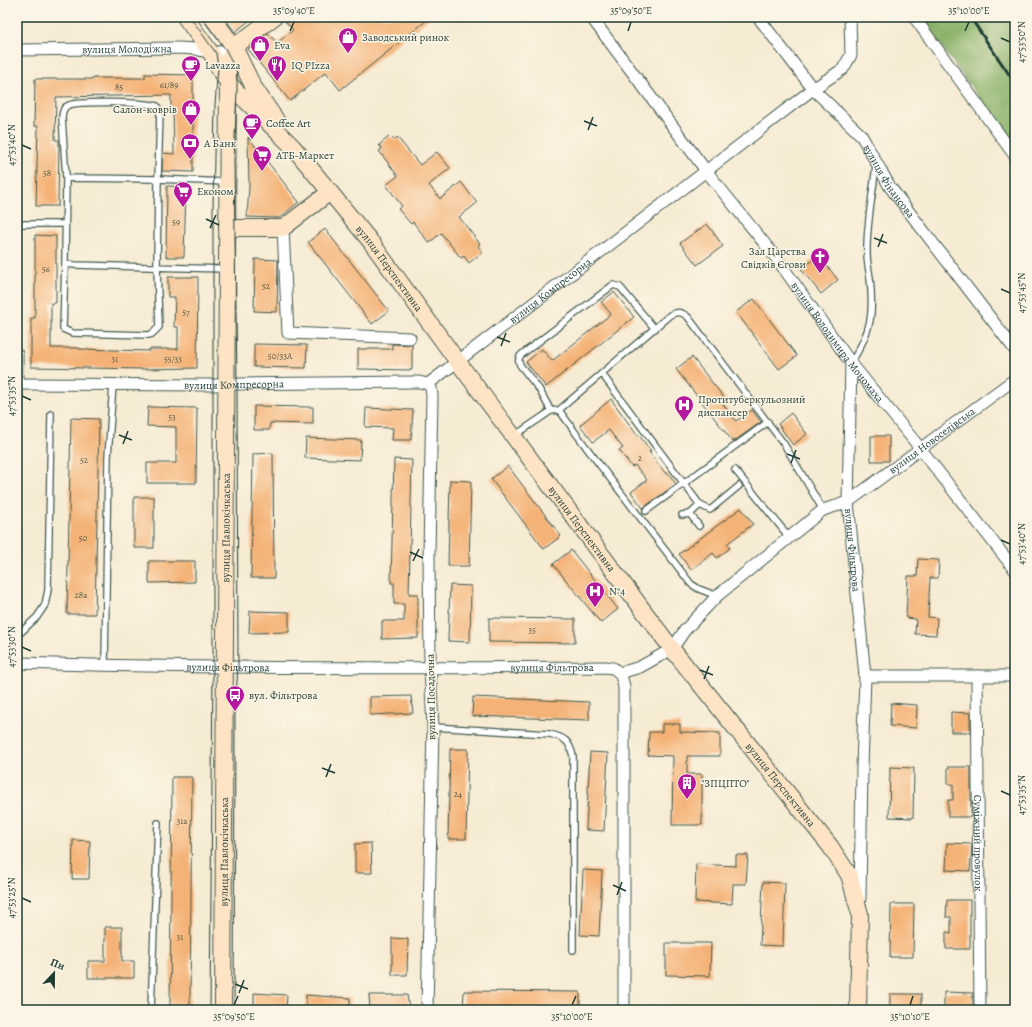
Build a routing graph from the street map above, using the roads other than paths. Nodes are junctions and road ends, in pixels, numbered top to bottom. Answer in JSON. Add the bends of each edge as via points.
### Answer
{"nodes":[{"id":1,"x":185,"y":17,"type":"edge"},
{"id":2,"x":212,"y":17,"type":"edge"},
{"id":3,"x":274,"y":17,"type":"edge"},
{"id":4,"x":591,"y":17,"type":"edge"},
{"id":5,"x":758,"y":17,"type":"edge"},
{"id":6,"x":850,"y":17,"type":"edge"},
{"id":7,"x":914,"y":17,"type":"edge"},
{"id":8,"x":234,"y":47,"type":"junction"},
{"id":9,"x":17,"y":50,"type":"edge"},
{"id":10,"x":211,"y":53,"type":"junction"},
{"id":11,"x":228,"y":83,"type":"junction"},
{"id":12,"x":813,"y":89,"type":"junction"},
{"id":13,"x":293,"y":147,"type":"junction"},
{"id":14,"x":1015,"y":156,"type":"edge"},
{"id":15,"x":876,"y":162,"type":"junction"},
{"id":16,"x":706,"y":172,"type":"junction"},
{"id":17,"x":66,"y":178,"type":"junction"},
{"id":18,"x":158,"y":179,"type":"junction"},
{"id":19,"x":227,"y":182,"type":"junction"},
{"id":20,"x":330,"y":192,"type":"junction"},
{"id":21,"x":17,"y":224,"type":"edge"},
{"id":22,"x":65,"y":224,"type":"junction"},
{"id":23,"x":227,"y":228,"type":"junction"},
{"id":24,"x":283,"y":228,"type":"junction"},
{"id":25,"x":65,"y":264,"type":"junction"},
{"id":26,"x":157,"y":267,"type":"junction"},
{"id":27,"x":227,"y":269,"type":"junction"},
{"id":28,"x":655,"y":328,"type":"junction"},
{"id":29,"x":410,"y":338,"type":"dead end"},
{"id":30,"x":1015,"y":350,"type":"edge"},
{"id":31,"x":17,"y":354,"type":"edge"},
{"id":32,"x":458,"y":362,"type":"junction"},
{"id":33,"x":851,"y":363,"type":"junction"},
{"id":34,"x":602,"y":374,"type":"junction"},
{"id":35,"x":1015,"y":379,"type":"edge"},
{"id":36,"x":17,"y":384,"type":"edge"},
{"id":37,"x":428,"y":384,"type":"junction"},
{"id":38,"x":113,"y":385,"type":"junction"},
{"id":39,"x":226,"y":385,"type":"junction"},
{"id":40,"x":559,"y":410,"type":"junction"},
{"id":41,"x":551,"y":411,"type":"junction"},
{"id":42,"x":17,"y":414,"type":"edge"},
{"id":43,"x":51,"y":414,"type":"dead end"},
{"id":44,"x":768,"y":422,"type":"junction"},
{"id":45,"x":514,"y":437,"type":"junction"},
{"id":46,"x":920,"y":448,"type":"junction"},
{"id":47,"x":735,"y":470,"type":"dead end"},
{"id":48,"x":684,"y":483,"type":"junction"},
{"id":49,"x":739,"y":486,"type":"dead end"},
{"id":50,"x":848,"y":502,"type":"junction"},
{"id":51,"x":700,"y":505,"type":"junction"},
{"id":52,"x":822,"y":510,"type":"junction"},
{"id":53,"x":646,"y":511,"type":"dead end"},
{"id":54,"x":690,"y":514,"type":"junction"},
{"id":55,"x":682,"y":516,"type":"dead end"},
{"id":56,"x":699,"y":526,"type":"dead end"},
{"id":57,"x":789,"y":537,"type":"junction"},
{"id":58,"x":1015,"y":570,"type":"edge"},
{"id":59,"x":717,"y":596,"type":"junction"},
{"id":60,"x":17,"y":636,"type":"edge"},
{"id":61,"x":672,"y":649,"type":"junction"},
{"id":62,"x":17,"y":663,"type":"edge"},
{"id":63,"x":105,"y":665,"type":"junction"},
{"id":64,"x":224,"y":666,"type":"junction"},
{"id":65,"x":430,"y":668,"type":"junction"},
{"id":66,"x":620,"y":673,"type":"junction"},
{"id":67,"x":865,"y":676,"type":"junction"},
{"id":68,"x":977,"y":676,"type":"junction"},
{"id":69,"x":1015,"y":676,"type":"edge"},
{"id":70,"x":433,"y":727,"type":"junction"},
{"id":71,"x":158,"y":823,"type":"dead end"},
{"id":72,"x":860,"y":914,"type":"junction"},
{"id":73,"x":573,"y":950,"type":"dead end"},
{"id":74,"x":151,"y":1010,"type":"edge"},
{"id":75,"x":223,"y":1010,"type":"edge"},
{"id":76,"x":428,"y":1010,"type":"edge"},
{"id":77,"x":624,"y":1010,"type":"edge"},
{"id":78,"x":858,"y":1010,"type":"edge"},
{"id":79,"x":980,"y":1010,"type":"edge"}],
"edges":[{"from":1,"to":10,"type":"street","name":"вулиця Перспективна"},
{"from":2,"to":8,"type":"street","name":"вулиця Перспективна"},
{"from":3,"to":8,"type":"street","name":"вулиця Молодіжна"},
{"from":4,"to":16,"type":"street","name":"вулиця Володимира Мономаха"},
{"from":5,"to":12,"type":"street","name":"вулиця Фінансова"},
{"from":6,"to":12,"type":"street","name":"вулиця Компресорна","via":[[851,55],[848,62],[843,69]]},
{"from":7,"to":14,"type":"street"},
{"from":8,"to":10,"type":"street","name":"вулиця Молодіжна"},
{"from":8,"to":11,"type":"street","name":"вулиця Павлокічкаська","via":[[230,57]]},
{"from":8,"to":13,"type":"street","name":"вулиця Перспективна","via":[[254,86]]},
{"from":9,"to":10,"type":"street","name":"вулиця Молодіжна","via":[[178,48]]},
{"from":10,"to":11,"type":"street","name":"вулиця Перспективна"},
{"from":11,"to":13,"type":"street","name":"вулиця Перспективна"},
{"from":11,"to":19,"type":"street","name":"вулиця Павлокічкаська"},
{"from":12,"to":15,"type":"street","name":"вулиця Фінансова","via":[[861,135]]},
{"from":12,"to":16,"type":"street","name":"вулиця Компресорна"},
{"from":13,"to":20,"type":"street","name":"вулиця Перспективна"},
{"from":15,"to":30,"type":"street","name":"вулиця Фінансова","via":[[890,187]]},
{"from":15,"to":33,"type":"lane","via":[[867,254],[872,312],[868,333]]},
{"from":16,"to":32,"type":"street","name":"вулиця Компресорна"},
{"from":16,"to":33,"type":"street","name":"вулиця Володимира Мономаха","via":[[777,259]]},
{"from":17,"to":18,"type":"lane"},
{"from":17,"to":18,"type":"lane","via":[[62,118],[64,109],[70,105],[100,103],[157,106]]},
{"from":17,"to":22,"type":"lane"},
{"from":18,"to":19,"type":"lane"},
{"from":18,"to":26,"type":"lane"},
{"from":19,"to":23,"type":"street","name":"вулиця Павлокічкаська"},
{"from":20,"to":24,"type":"street"},
{"from":20,"to":32,"type":"street","name":"вулиця Перспективна","via":[[371,242]]},
{"from":21,"to":22,"type":"lane"},
{"from":22,"to":25,"type":"lane"},
{"from":23,"to":24,"type":"street"},
{"from":23,"to":27,"type":"street","name":"вулиця Павлокічкаська"},
{"from":24,"to":29,"type":"street","via":[[288,333]]},
{"from":25,"to":26,"type":"lane"},
{"from":25,"to":26,"type":"lane","via":[[63,329],[72,333],[152,334],[159,327]]},
{"from":26,"to":27,"type":"lane"},
{"from":27,"to":39,"type":"street","name":"вулиця Павлокічкаська"},
{"from":28,"to":34,"type":"lane"},
{"from":28,"to":41,"type":"lane","via":[[620,287],[613,285],[521,355],[518,362],[539,389]]},
{"from":28,"to":44,"type":"lane","via":[[676,312],[688,317]]},
{"from":31,"to":36,"type":"street"},
{"from":32,"to":37,"type":"street","name":"вулиця Компресорна"},
{"from":32,"to":45,"type":"street","name":"вулиця Перспективна"},
{"from":33,"to":46,"type":"street","name":"вулиця Володимира Мономаха"},
{"from":33,"to":50,"type":"street"},
{"from":34,"to":40,"type":"lane"},
{"from":34,"to":48,"type":"lane"},
{"from":35,"to":46,"type":"street","name":"вулиця Новоселівська"},
{"from":36,"to":38,"type":"street","name":"вулиця Компресорна"},
{"from":36,"to":42,"type":"street"},
{"from":37,"to":39,"type":"street","name":"вулиця Компресорна","via":[[412,382]]},
{"from":37,"to":65,"type":"street","name":"вулиця Посадочна","via":[[432,396]]},
{"from":38,"to":39,"type":"street","name":"вулиця Компресорна"},
{"from":38,"to":63,"type":"lane","via":[[108,457]]},
{"from":39,"to":64,"type":"street","name":"вулиця Павлокічкаська"},
{"from":40,"to":41,"type":"lane"},
{"from":40,"to":59,"type":"lane","via":[[691,584]]},
{"from":41,"to":45,"type":"lane"},
{"from":43,"to":60,"type":"lane","via":[[48,590],[45,604],[37,617]]},
{"from":44,"to":48,"type":"lane"},
{"from":44,"to":52,"type":"lane","via":[[784,444]]},
{"from":45,"to":61,"type":"street","name":"вулиця Перспективна"},
{"from":46,"to":50,"type":"street","name":"вулиця Новоселівська"},
{"from":46,"to":58,"type":"street","name":"вулиця Володимира Мономаха"},
{"from":47,"to":57,"type":"lane"},
{"from":48,"to":51,"type":"lane"},
{"from":48,"to":53,"type":"lane"},
{"from":49,"to":51,"type":"lane","via":[[710,510]]},
{"from":50,"to":52,"type":"street","name":"вулиця Фільтрова"},
{"from":50,"to":67,"type":"street","name":"вулиця Фільтрова"},
{"from":51,"to":54,"type":"lane"},
{"from":52,"to":57,"type":"street","name":"вулиця Фільтрова"},
{"from":54,"to":55,"type":"lane"},
{"from":54,"to":56,"type":"lane"},
{"from":57,"to":59,"type":"street","name":"вулиця Фільтрова"},
{"from":59,"to":61,"type":"street","name":"вулиця Фільтрова","via":[[685,630]]},
{"from":61,"to":66,"type":"street","name":"вулиця Фільтрова","via":[[640,667]]},
{"from":61,"to":72,"type":"street","name":"вулиця Перспективна","via":[[830,846],[850,875]]},
{"from":62,"to":63,"type":"street","name":"вулиця Фільтрова"},
{"from":63,"to":64,"type":"street","name":"вулиця Фільтрова"},
{"from":64,"to":65,"type":"street","name":"вулиця Фільтрова"},
{"from":64,"to":75,"type":"street","name":"вулиця Павлокічкаська"},
{"from":65,"to":66,"type":"street","name":"вулиця Фільтрова","via":[[605,667],[613,668]]},
{"from":65,"to":70,"type":"street","name":"вулиця Посадочна"},
{"from":66,"to":77,"type":"street","via":[[624,688]]},
{"from":67,"to":68,"type":"street"},
{"from":67,"to":72,"type":"street","name":"вулиця Фільтрова"},
{"from":68,"to":69,"type":"street"},
{"from":68,"to":79,"type":"street","name":"Суміжний провулок"},
{"from":70,"to":73,"type":"lane","via":[[550,734],[561,737],[570,744],[573,756]]},
{"from":70,"to":76,"type":"street","name":"вулиця Посадочна"},
{"from":71,"to":74,"type":"lane"},
{"from":72,"to":78,"type":"street","name":"вулиця Перспективна"}]}
